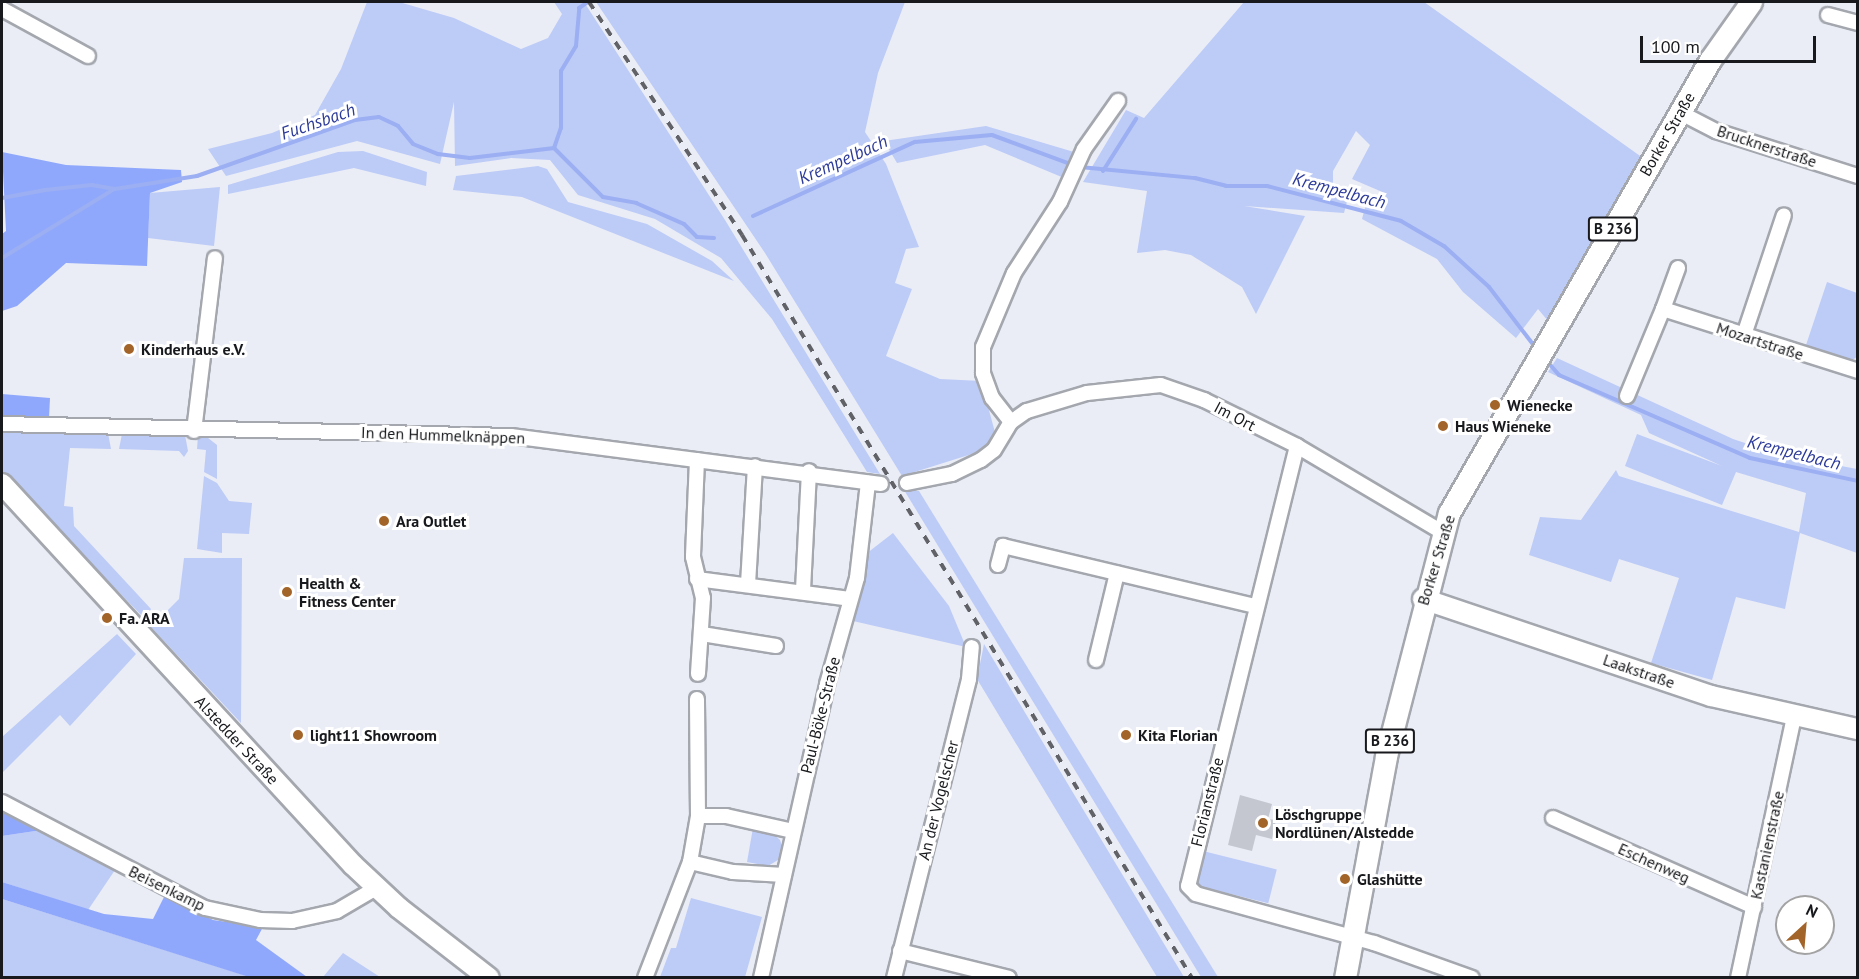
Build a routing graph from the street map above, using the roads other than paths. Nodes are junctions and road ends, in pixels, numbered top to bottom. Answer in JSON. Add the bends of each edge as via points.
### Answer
{"nodes":[{"id":1,"x":1751,"y":2,"type":"edge"},
{"id":2,"x":2,"y":9,"type":"edge"},
{"id":3,"x":1828,"y":15,"type":"dead end"},
{"id":4,"x":1857,"y":23,"type":"edge"},
{"id":5,"x":88,"y":56,"type":"dead end"},
{"id":6,"x":1118,"y":101,"type":"dead end"},
{"id":7,"x":1679,"y":112,"type":"junction"},
{"id":8,"x":1857,"y":176,"type":"edge"},
{"id":9,"x":1784,"y":215,"type":"dead end"},
{"id":10,"x":216,"y":258,"type":"dead end"},
{"id":11,"x":1678,"y":268,"type":"dead end"},
{"id":12,"x":1663,"y":309,"type":"junction"},
{"id":13,"x":1744,"y":335,"type":"junction"},
{"id":14,"x":1857,"y":371,"type":"edge"},
{"id":15,"x":1627,"y":396,"type":"dead end"},
{"id":16,"x":1011,"y":422,"type":"junction"},
{"id":17,"x":2,"y":424,"type":"edge"},
{"id":18,"x":194,"y":431,"type":"junction"},
{"id":19,"x":1297,"y":446,"type":"junction"},
{"id":20,"x":697,"y":460,"type":"junction"},
{"id":21,"x":755,"y":466,"type":"junction"},
{"id":22,"x":809,"y":471,"type":"junction"},
{"id":23,"x":907,"y":483,"type":"dead end"},
{"id":24,"x":2,"y":484,"type":"edge"},
{"id":25,"x":874,"y":484,"type":"joint"},
{"id":26,"x":1442,"y":532,"type":"junction"},
{"id":27,"x":998,"y":565,"type":"dead end"},
{"id":28,"x":1117,"y":573,"type":"junction"},
{"id":29,"x":697,"y":579,"type":"junction"},
{"id":30,"x":748,"y":584,"type":"junction"},
{"id":31,"x":803,"y":590,"type":"junction"},
{"id":32,"x":850,"y":599,"type":"junction"},
{"id":33,"x":1423,"y":599,"type":"junction"},
{"id":34,"x":1255,"y":606,"type":"junction"},
{"id":35,"x":702,"y":634,"type":"junction"},
{"id":36,"x":776,"y":646,"type":"dead end"},
{"id":37,"x":972,"y":647,"type":"dead end"},
{"id":38,"x":1096,"y":660,"type":"dead end"},
{"id":39,"x":698,"y":674,"type":"dead end"},
{"id":40,"x":697,"y":699,"type":"dead end"},
{"id":41,"x":1795,"y":713,"type":"junction"},
{"id":42,"x":1857,"y":729,"type":"edge"},
{"id":43,"x":2,"y":802,"type":"edge"},
{"id":44,"x":698,"y":816,"type":"junction"},
{"id":45,"x":1553,"y":818,"type":"dead end"},
{"id":46,"x":793,"y":831,"type":"junction"},
{"id":47,"x":690,"y":862,"type":"junction"},
{"id":48,"x":784,"y":875,"type":"junction"},
{"id":49,"x":376,"y":888,"type":"junction"},
{"id":50,"x":1754,"y":907,"type":"junction"},
{"id":51,"x":1351,"y":937,"type":"junction"},
{"id":52,"x":900,"y":951,"type":"junction"},
{"id":53,"x":489,"y":978,"type":"edge"},
{"id":54,"x":645,"y":978,"type":"edge"},
{"id":55,"x":761,"y":978,"type":"edge"},
{"id":56,"x":894,"y":978,"type":"edge"},
{"id":57,"x":1009,"y":978,"type":"edge"},
{"id":58,"x":1345,"y":978,"type":"edge"},
{"id":59,"x":1472,"y":978,"type":"edge"},
{"id":60,"x":1738,"y":978,"type":"edge"}],
"edges":[{"from":1,"to":7,"type":"main road","name":"Borker Straße","number":"B 236"},
{"from":2,"to":5,"type":"street"},
{"from":3,"to":4,"type":"street"},
{"from":6,"to":16,"type":"street","via":[[1079,160],[1050,220],[1014,273],[983,347],[983,373],[992,398]]},
{"from":7,"to":8,"type":"street","name":"Brucknerstraße","via":[[1716,131]]},
{"from":7,"to":26,"type":"main road","name":"Borker Straße","number":"B 236","via":[[1540,351]]},
{"from":9,"to":13,"type":"street"},
{"from":10,"to":18,"type":"street"},
{"from":11,"to":12,"type":"street"},
{"from":12,"to":13,"type":"street","name":"Mozartstraße"},
{"from":12,"to":15,"type":"street"},
{"from":13,"to":14,"type":"street","name":"Mozartstraße"},
{"from":16,"to":19,"type":"street","name":"Im Ort","via":[[1027,411],[1087,393],[1161,385],[1204,400]]},
{"from":16,"to":23,"type":"street","via":[[994,450],[981,460],[952,474]]},
{"from":17,"to":18,"type":"street","name":"In den Hummelknäppen"},
{"from":18,"to":20,"type":"street","name":"In den Hummelknäppen","via":[[511,436]]},
{"from":19,"to":26,"type":"street","name":"Im Ort"},
{"from":19,"to":34,"type":"street","name":"Florianstraße"},
{"from":20,"to":21,"type":"street","name":"In den Hummelknäppen"},
{"from":20,"to":29,"type":"street","via":[[693,557]]},
{"from":21,"to":22,"type":"street","name":"In den Hummelknäppen"},
{"from":21,"to":30,"type":"street"},
{"from":22,"to":25,"type":"street","name":"In den Hummelknäppen"},
{"from":22,"to":31,"type":"street"},
{"from":24,"to":49,"type":"street","name":"Alstedder Straße"},
{"from":25,"to":32,"type":"street","name":"Paul-Böke-Straße"},
{"from":26,"to":33,"type":"main road","name":"Borker Straße","number":"B 236"},
{"from":27,"to":28,"type":"street","via":[[1003,546]]},
{"from":28,"to":34,"type":"street"},
{"from":28,"to":38,"type":"street"},
{"from":29,"to":30,"type":"street"},
{"from":29,"to":35,"type":"street","via":[[703,598]]},
{"from":30,"to":31,"type":"street"},
{"from":31,"to":32,"type":"street"},
{"from":32,"to":46,"type":"street","name":"Paul-Böke-Straße"},
{"from":33,"to":41,"type":"street","name":"Laakstraße","via":[[1711,696]]},
{"from":33,"to":51,"type":"main road","name":"Borker Straße","number":"B 236"},
{"from":34,"to":51,"type":"street","name":"Florianstraße","via":[[1188,886],[1196,894]]},
{"from":35,"to":36,"type":"street"},
{"from":35,"to":39,"type":"street"},
{"from":37,"to":52,"type":"street","name":"An der Vogelscher","via":[[969,679]]},
{"from":40,"to":44,"type":"street"},
{"from":41,"to":42,"type":"street","name":"Laakstraße"},
{"from":41,"to":50,"type":"street","name":"Kastanienstraße"},
{"from":43,"to":49,"type":"street","name":"Beisenkamp","via":[[206,908],[261,920],[318,917],[358,902]]},
{"from":44,"to":46,"type":"street","via":[[726,816]]},
{"from":44,"to":47,"type":"street"},
{"from":45,"to":50,"type":"street","name":"Eschenweg"},
{"from":46,"to":48,"type":"street","name":"Paul-Böke-Straße"},
{"from":47,"to":48,"type":"street","via":[[733,872]]},
{"from":47,"to":54,"type":"street"},
{"from":48,"to":55,"type":"street","name":"Paul-Böke-Straße"},
{"from":49,"to":53,"type":"street","name":"Alstedder Straße"},
{"from":50,"to":60,"type":"street","name":"Kastanienstraße"},
{"from":51,"to":58,"type":"main road","name":"Borker Straße","number":"B 236"},
{"from":51,"to":59,"type":"street"},
{"from":52,"to":56,"type":"street","name":"An der Vogelscher"},
{"from":52,"to":57,"type":"street"}]}
